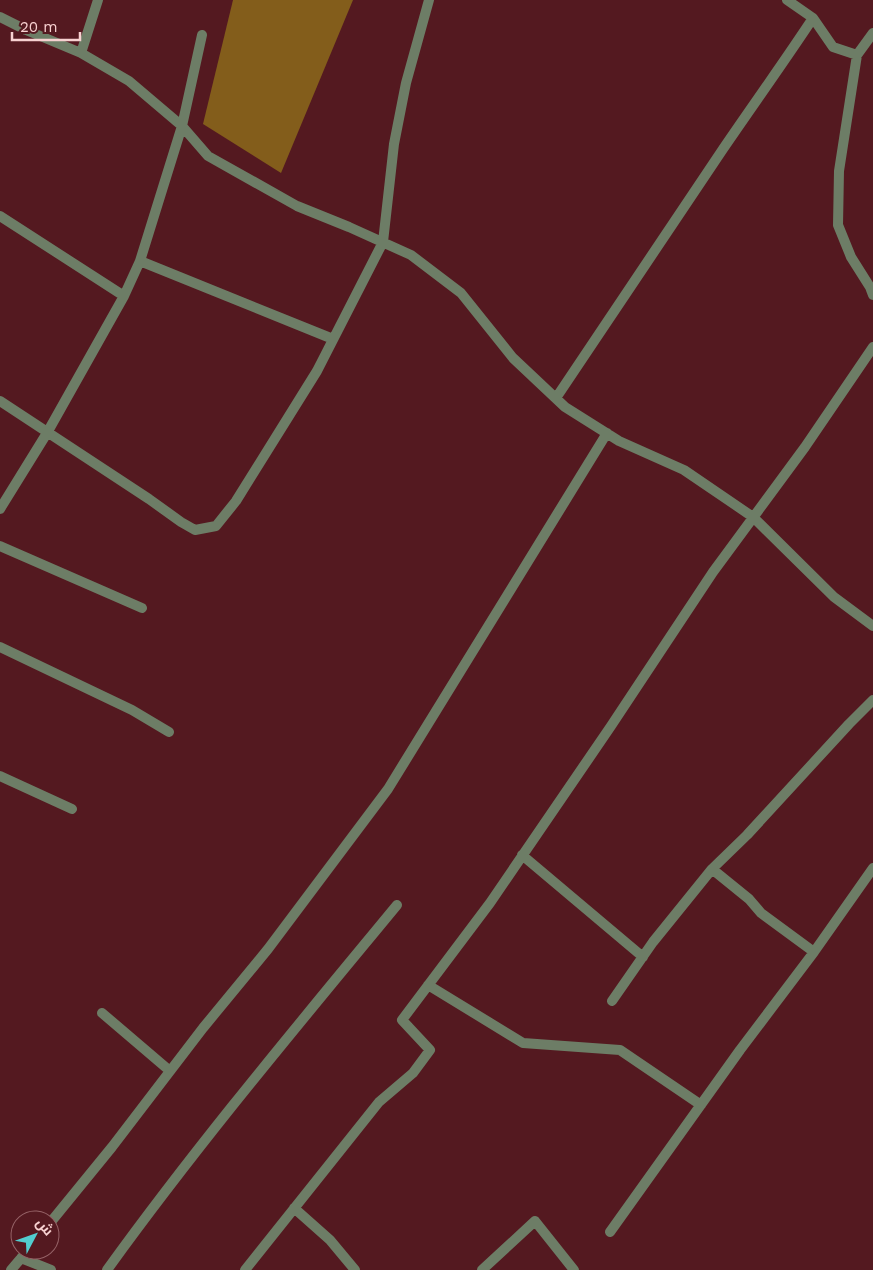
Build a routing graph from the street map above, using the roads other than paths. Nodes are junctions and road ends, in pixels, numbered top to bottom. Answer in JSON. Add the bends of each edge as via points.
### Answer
{"nodes":[{"id":1,"x":98,"y":0,"type":"edge"},
{"id":2,"x":429,"y":0,"type":"edge"},
{"id":3,"x":787,"y":0,"type":"edge"},
{"id":4,"x":0,"y":17,"type":"edge"},
{"id":5,"x":813,"y":18,"type":"junction"},
{"id":6,"x":873,"y":33,"type":"edge"},
{"id":7,"x":202,"y":35,"type":"dead end"},
{"id":8,"x":81,"y":53,"type":"junction"},
{"id":9,"x":857,"y":55,"type":"junction"},
{"id":10,"x":182,"y":126,"type":"junction"},
{"id":11,"x":0,"y":216,"type":"edge"},
{"id":12,"x":383,"y":242,"type":"junction"},
{"id":13,"x":140,"y":261,"type":"junction"},
{"id":14,"x":873,"y":295,"type":"edge"},
{"id":15,"x":124,"y":296,"type":"junction"},
{"id":16,"x":332,"y":339,"type":"junction"},
{"id":17,"x":873,"y":347,"type":"edge"},
{"id":18,"x":556,"y":398,"type":"junction"},
{"id":19,"x":0,"y":401,"type":"edge"},
{"id":20,"x":47,"y":433,"type":"junction"},
{"id":21,"x":607,"y":433,"type":"junction"},
{"id":22,"x":0,"y":509,"type":"edge"},
{"id":23,"x":753,"y":517,"type":"junction"},
{"id":24,"x":0,"y":546,"type":"edge"},
{"id":25,"x":142,"y":608,"type":"dead end"},
{"id":26,"x":873,"y":626,"type":"edge"},
{"id":27,"x":0,"y":647,"type":"edge"},
{"id":28,"x":873,"y":700,"type":"edge"},
{"id":29,"x":169,"y":732,"type":"dead end"},
{"id":30,"x":0,"y":776,"type":"edge"},
{"id":31,"x":72,"y":809,"type":"dead end"},
{"id":32,"x":522,"y":855,"type":"junction"},
{"id":33,"x":873,"y":868,"type":"edge"},
{"id":34,"x":712,"y":869,"type":"junction"},
{"id":35,"x":397,"y":905,"type":"dead end"},
{"id":36,"x":814,"y":952,"type":"junction"},
{"id":37,"x":643,"y":957,"type":"junction"},
{"id":38,"x":428,"y":985,"type":"junction"},
{"id":39,"x":612,"y":1001,"type":"dead end"},
{"id":40,"x":102,"y":1013,"type":"dead end"},
{"id":41,"x":170,"y":1071,"type":"junction"},
{"id":42,"x":701,"y":1105,"type":"junction"},
{"id":43,"x":294,"y":1208,"type":"junction"},
{"id":44,"x":60,"y":1211,"type":"edge"},
{"id":45,"x":610,"y":1232,"type":"dead end"},
{"id":46,"x":19,"y":1260,"type":"edge"},
{"id":47,"x":34,"y":1260,"type":"edge"},
{"id":48,"x":11,"y":1270,"type":"edge"},
{"id":49,"x":51,"y":1270,"type":"edge"},
{"id":50,"x":106,"y":1270,"type":"edge"},
{"id":51,"x":245,"y":1270,"type":"edge"},
{"id":52,"x":355,"y":1270,"type":"edge"},
{"id":53,"x":482,"y":1270,"type":"edge"},
{"id":54,"x":574,"y":1270,"type":"edge"}],
"edges":[{"from":1,"to":8,"type":"street"},
{"from":2,"to":12,"type":"street","via":[[406,83]]},
{"from":3,"to":5,"type":"street"},
{"from":4,"to":8,"type":"street"},
{"from":5,"to":9,"type":"street","via":[[833,46]]},
{"from":5,"to":18,"type":"street"},
{"from":6,"to":9,"type":"street"},
{"from":7,"to":10,"type":"street"},
{"from":8,"to":10,"type":"street","via":[[129,82]]},
{"from":9,"to":14,"type":"street","via":[[839,171],[838,225],[851,258]]},
{"from":10,"to":12,"type":"street","via":[[208,156],[297,206]]},
{"from":10,"to":13,"type":"street"},
{"from":11,"to":15,"type":"street"},
{"from":12,"to":16,"type":"street"},
{"from":12,"to":18,"type":"street","via":[[411,255],[462,293],[513,358]]},
{"from":13,"to":15,"type":"street"},
{"from":13,"to":16,"type":"street"},
{"from":15,"to":20,"type":"street"},
{"from":16,"to":20,"type":"street","via":[[317,372],[236,501],[216,526],[195,530]]},
{"from":17,"to":23,"type":"street"},
{"from":18,"to":21,"type":"street"},
{"from":19,"to":20,"type":"street"},
{"from":20,"to":22,"type":"street"},
{"from":21,"to":23,"type":"street","via":[[684,470]]},
{"from":21,"to":41,"type":"street","via":[[388,789],[268,950]]},
{"from":23,"to":26,"type":"street","via":[[834,597]]},
{"from":23,"to":32,"type":"street"},
{"from":24,"to":25,"type":"street"},
{"from":27,"to":29,"type":"street","via":[[132,710]]},
{"from":28,"to":34,"type":"street"},
{"from":30,"to":31,"type":"street"},
{"from":32,"to":37,"type":"street"},
{"from":32,"to":38,"type":"street"},
{"from":33,"to":36,"type":"street"},
{"from":34,"to":36,"type":"street","via":[[749,898],[761,913]]},
{"from":34,"to":37,"type":"street"},
{"from":35,"to":50,"type":"street","via":[[169,1185]]},
{"from":36,"to":42,"type":"street"},
{"from":37,"to":39,"type":"street"},
{"from":38,"to":42,"type":"street","via":[[523,1043],[620,1050]]},
{"from":38,"to":43,"type":"street","via":[[402,1020],[430,1050],[413,1073],[379,1102]]},
{"from":40,"to":41,"type":"street"},
{"from":41,"to":44,"type":"street"},
{"from":42,"to":45,"type":"street"},
{"from":43,"to":51,"type":"street"},
{"from":43,"to":52,"type":"street","via":[[330,1240]]},
{"from":46,"to":48,"type":"street"},
{"from":47,"to":49,"type":"street"},
{"from":53,"to":54,"type":"street","via":[[535,1221]]}]}
